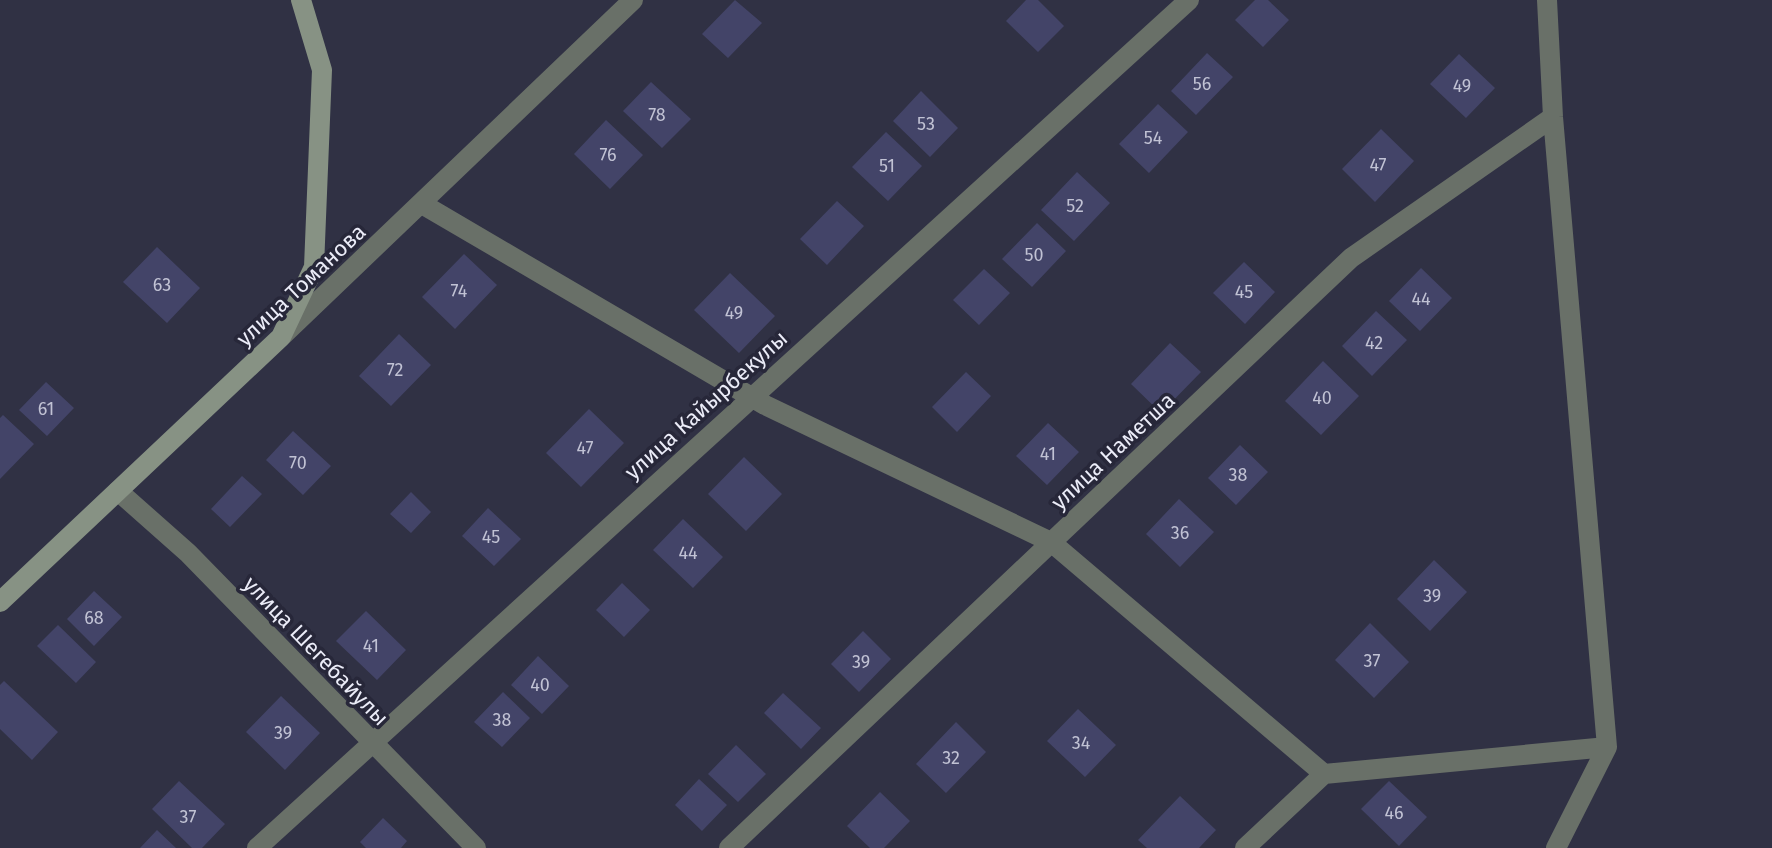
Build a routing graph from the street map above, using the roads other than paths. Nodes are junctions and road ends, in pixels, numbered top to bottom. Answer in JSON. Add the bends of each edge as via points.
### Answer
{"nodes":[{"id":1,"x":301,"y":0,"type":"edge"},
{"id":2,"x":633,"y":0,"type":"edge"},
{"id":3,"x":1189,"y":0,"type":"edge"},
{"id":4,"x":1547,"y":0,"type":"edge"},
{"id":5,"x":1553,"y":117,"type":"junction"},
{"id":6,"x":422,"y":204,"type":"junction"},
{"id":7,"x":281,"y":337,"type":"junction"},
{"id":8,"x":750,"y":396,"type":"junction"},
{"id":9,"x":118,"y":491,"type":"junction"},
{"id":10,"x":1051,"y":542,"type":"junction"},
{"id":11,"x":0,"y":602,"type":"edge"},
{"id":12,"x":372,"y":743,"type":"junction"},
{"id":13,"x":1607,"y":747,"type":"junction"},
{"id":14,"x":1324,"y":774,"type":"junction"},
{"id":15,"x":257,"y":848,"type":"edge"},
{"id":16,"x":476,"y":848,"type":"edge"},
{"id":17,"x":729,"y":848,"type":"edge"},
{"id":18,"x":1245,"y":848,"type":"edge"},
{"id":19,"x":1556,"y":848,"type":"edge"}],
"edges":[{"from":1,"to":7,"type":"street","via":[[322,70],[314,267]]},
{"from":2,"to":6,"type":"street","name":"улица Томанова"},
{"from":3,"to":8,"type":"street","name":"улица Кайырбекулы"},
{"from":4,"to":5,"type":"street"},
{"from":5,"to":10,"type":"street","name":"улица Наметша","via":[[1351,258]]},
{"from":5,"to":13,"type":"street"},
{"from":6,"to":7,"type":"street","name":"улица Томанова"},
{"from":6,"to":8,"type":"street"},
{"from":7,"to":9,"type":"street","name":"улица Томанова"},
{"from":8,"to":10,"type":"street"},
{"from":8,"to":12,"type":"street","name":"улица Кайырбекулы"},
{"from":9,"to":11,"type":"street","name":"улица Томанова"},
{"from":9,"to":12,"type":"street","name":"улица Шегебайулы","via":[[188,553]]},
{"from":10,"to":14,"type":"street"},
{"from":10,"to":17,"type":"street","name":"улица Наметша"},
{"from":12,"to":15,"type":"street","name":"улица Кайырбекулы"},
{"from":12,"to":16,"type":"street","name":"улица Шегебайулы"},
{"from":13,"to":14,"type":"street"},
{"from":13,"to":19,"type":"street"},
{"from":14,"to":18,"type":"street"}]}
